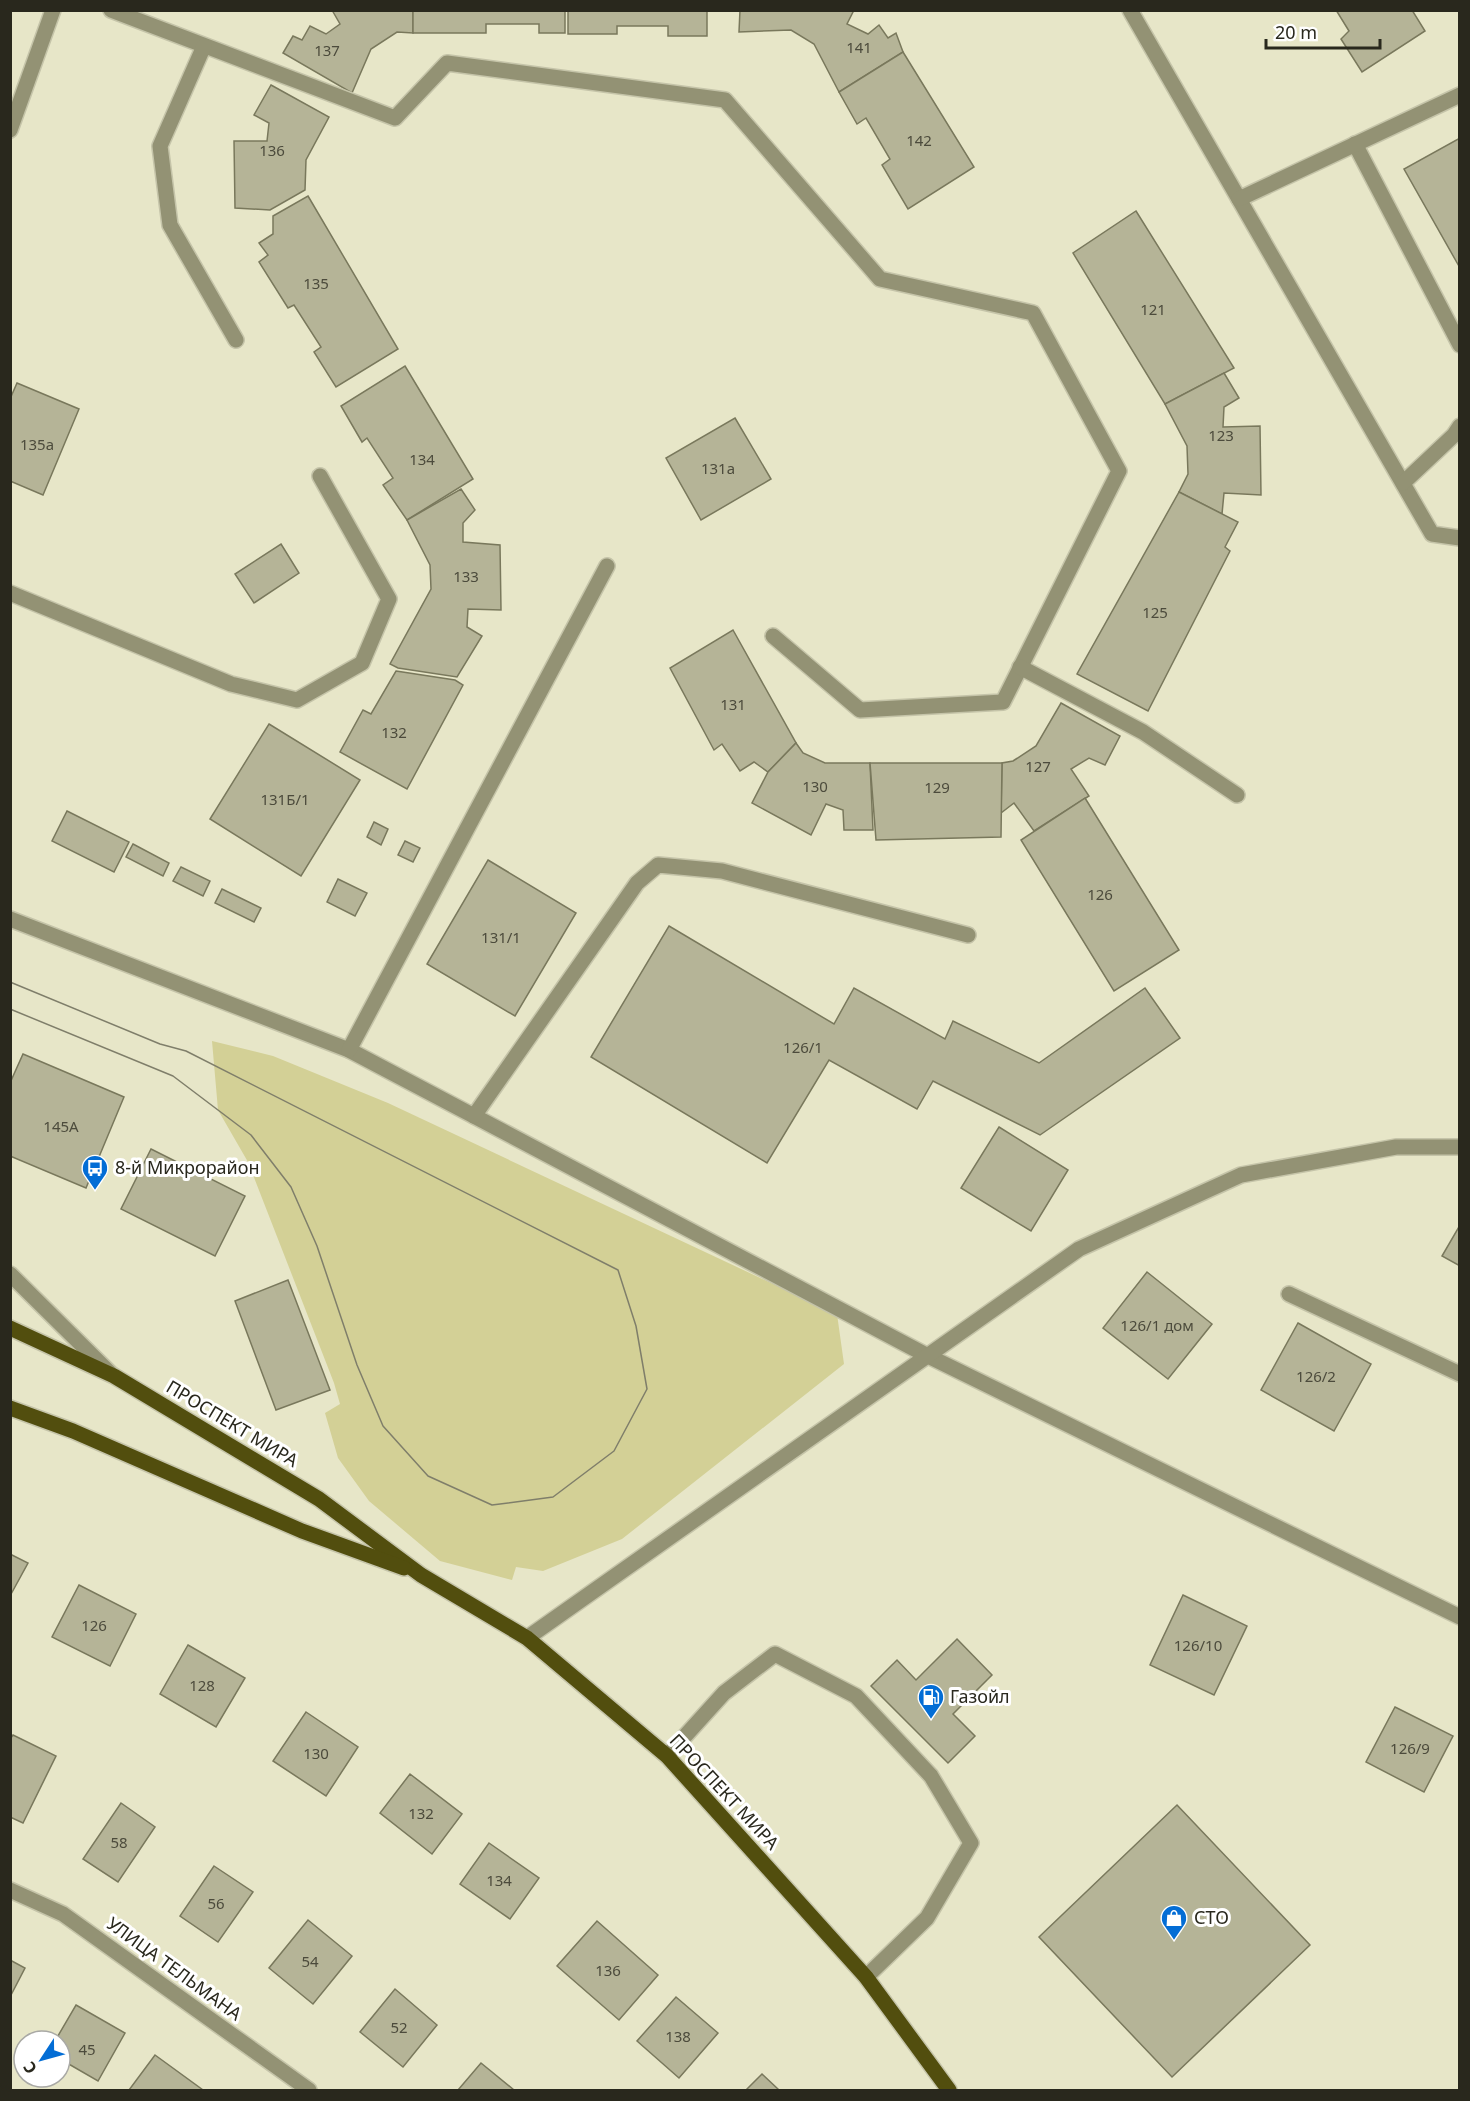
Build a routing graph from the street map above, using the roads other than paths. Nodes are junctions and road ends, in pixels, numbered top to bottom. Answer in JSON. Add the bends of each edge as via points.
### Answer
{"nodes":[{"id":1,"x":52,"y":10,"type":"edge"},
{"id":2,"x":111,"y":10,"type":"edge"},
{"id":3,"x":1130,"y":10,"type":"edge"},
{"id":4,"x":204,"y":46,"type":"junction"},
{"id":5,"x":1460,"y":95,"type":"edge"},
{"id":6,"x":10,"y":130,"type":"edge"},
{"id":7,"x":1355,"y":144,"type":"junction"},
{"id":8,"x":1239,"y":199,"type":"junction"},
{"id":9,"x":236,"y":340,"type":"dead end"},
{"id":10,"x":1460,"y":345,"type":"edge"},
{"id":11,"x":1460,"y":426,"type":"edge"},
{"id":12,"x":320,"y":476,"type":"dead end"},
{"id":13,"x":1403,"y":483,"type":"junction"},
{"id":14,"x":1460,"y":538,"type":"edge"},
{"id":15,"x":607,"y":566,"type":"dead end"},
{"id":16,"x":10,"y":592,"type":"edge"},
{"id":17,"x":773,"y":636,"type":"dead end"},
{"id":18,"x":1020,"y":667,"type":"junction"},
{"id":19,"x":1237,"y":795,"type":"dead end"},
{"id":20,"x":10,"y":919,"type":"edge"},
{"id":21,"x":968,"y":935,"type":"dead end"},
{"id":22,"x":350,"y":1050,"type":"junction"},
{"id":23,"x":474,"y":1116,"type":"junction"},
{"id":24,"x":1460,"y":1147,"type":"edge"},
{"id":25,"x":10,"y":1274,"type":"edge"},
{"id":26,"x":1289,"y":1294,"type":"dead end"},
{"id":27,"x":10,"y":1328,"type":"edge"},
{"id":28,"x":926,"y":1355,"type":"junction"},
{"id":29,"x":1460,"y":1374,"type":"edge"},
{"id":30,"x":114,"y":1376,"type":"junction"},
{"id":31,"x":10,"y":1408,"type":"edge"},
{"id":32,"x":421,"y":1575,"type":"junction"},
{"id":33,"x":1460,"y":1617,"type":"edge"},
{"id":34,"x":527,"y":1638,"type":"junction"},
{"id":35,"x":667,"y":1756,"type":"junction"},
{"id":36,"x":10,"y":1890,"type":"edge"},
{"id":37,"x":866,"y":1977,"type":"junction"},
{"id":38,"x":948,"y":2090,"type":"edge"},
{"id":39,"x":309,"y":2091,"type":"edge"}],
"edges":[{"from":1,"to":6,"type":"street"},
{"from":2,"to":4,"type":"street"},
{"from":3,"to":8,"type":"street"},
{"from":4,"to":9,"type":"street","via":[[160,146],[170,225]]},
{"from":4,"to":18,"type":"street","via":[[395,118],[447,63],[725,100],[880,279],[1033,313],[1119,471]]},
{"from":5,"to":7,"type":"street"},
{"from":7,"to":8,"type":"street"},
{"from":7,"to":10,"type":"street"},
{"from":8,"to":13,"type":"street"},
{"from":11,"to":13,"type":"street"},
{"from":12,"to":16,"type":"street","via":[[389,599],[362,663],[297,700],[231,684]]},
{"from":13,"to":14,"type":"street","via":[[1432,534]]},
{"from":15,"to":22,"type":"street"},
{"from":17,"to":18,"type":"street","via":[[860,710],[1003,702]]},
{"from":18,"to":19,"type":"street","via":[[1143,732]]},
{"from":20,"to":22,"type":"street"},
{"from":21,"to":23,"type":"street","via":[[722,871],[658,865],[637,883]]},
{"from":22,"to":23,"type":"street"},
{"from":23,"to":28,"type":"street"},
{"from":24,"to":28,"type":"street","via":[[1396,1147],[1241,1175],[1079,1249]]},
{"from":25,"to":30,"type":"street"},
{"from":26,"to":29,"type":"street"},
{"from":27,"to":30,"type":"main road","name":"ПРОСПЕКТ МИРА"},
{"from":28,"to":33,"type":"street"},
{"from":28,"to":34,"type":"street"},
{"from":30,"to":32,"type":"main road","name":"ПРОСПЕКТ МИРА","via":[[319,1499]]},
{"from":31,"to":32,"type":"main road","name":"ПРОСПЕКТ МИРА","via":[[73,1431],[302,1531]]},
{"from":32,"to":34,"type":"main road","name":"ПРОСПЕКТ МИРА"},
{"from":34,"to":35,"type":"main road","name":"ПРОСПЕКТ МИРА"},
{"from":35,"to":37,"type":"main road","name":"ПРОСПЕКТ МИРА"},
{"from":35,"to":37,"type":"street","via":[[723,1693],[775,1654],[856,1695],[931,1776],[971,1843],[927,1918]]},
{"from":36,"to":39,"type":"street","name":"УЛИЦА ТЕЛЬМАНА","via":[[63,1914]]},
{"from":37,"to":38,"type":"main road","name":"ПРОСПЕКТ МИРА"}]}
